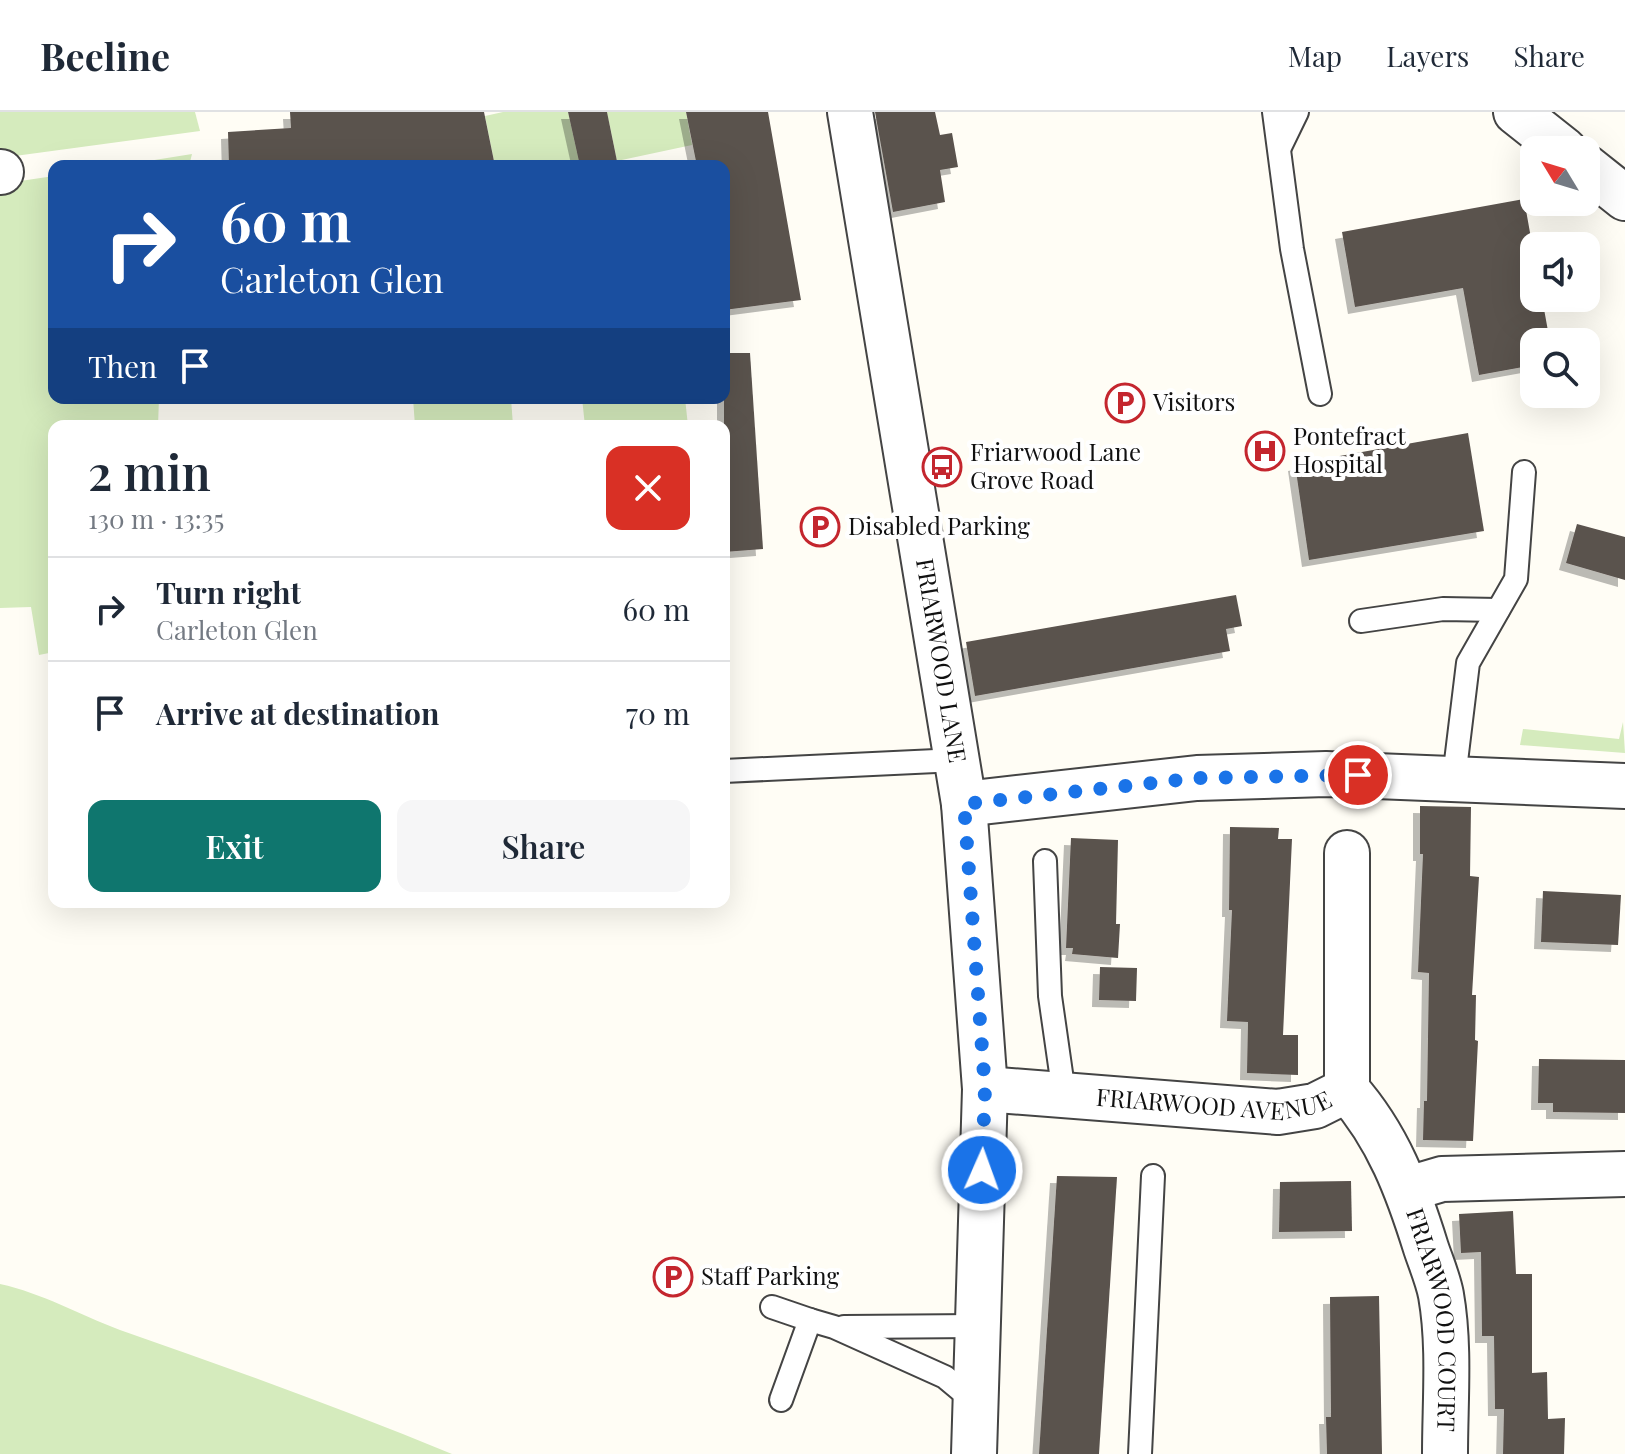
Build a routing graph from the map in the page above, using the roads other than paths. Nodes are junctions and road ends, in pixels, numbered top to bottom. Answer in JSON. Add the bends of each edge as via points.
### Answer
{"nodes":[{"id":1,"x":850,"y":112,"type":"edge"},
{"id":2,"x":1274,"y":112,"type":"edge"},
{"id":3,"x":1297,"y":112,"type":"edge"},
{"id":4,"x":1516,"y":112,"type":"edge"},
{"id":5,"x":1546,"y":136,"type":"edge"},
{"id":6,"x":1279,"y":149,"type":"junction"},
{"id":7,"x":1600,"y":178,"type":"edge"},
{"id":8,"x":1625,"y":198,"type":"edge"},
{"id":9,"x":1320,"y":394,"type":"dead end"},
{"id":10,"x":1524,"y":472,"type":"dead end"},
{"id":11,"x":1498,"y":610,"type":"junction"},
{"id":12,"x":1361,"y":621,"type":"dead end"},
{"id":13,"x":957,"y":760,"type":"junction"},
{"id":14,"x":730,"y":771,"type":"edge"},
{"id":15,"x":1454,"y":778,"type":"junction"},
{"id":16,"x":1625,"y":786,"type":"edge"},
{"id":17,"x":964,"y":804,"type":"junction"},
{"id":18,"x":1347,"y":853,"type":"dead end"},
{"id":19,"x":1045,"y":861,"type":"dead end"},
{"id":20,"x":985,"y":1089,"type":"junction"},
{"id":21,"x":1347,"y":1090,"type":"junction"},
{"id":22,"x":1064,"y":1094,"type":"junction"},
{"id":23,"x":1625,"y":1174,"type":"edge"},
{"id":24,"x":1153,"y":1176,"type":"dead end"},
{"id":25,"x":1408,"y":1189,"type":"junction"},
{"id":26,"x":772,"y":1307,"type":"dead end"},
{"id":27,"x":810,"y":1320,"type":"junction"},
{"id":28,"x":978,"y":1326,"type":"junction"},
{"id":29,"x":834,"y":1327,"type":"junction"},
{"id":30,"x":781,"y":1400,"type":"dead end"},
{"id":31,"x":977,"y":1403,"type":"junction"},
{"id":32,"x":974,"y":1454,"type":"edge"},
{"id":33,"x":1140,"y":1454,"type":"edge"},
{"id":34,"x":1445,"y":1454,"type":"edge"}],
"edges":[{"from":1,"to":13,"type":"street","name":"FRIARWOOD LANE"},
{"from":2,"to":6,"type":"lane"},
{"from":3,"to":6,"type":"lane"},
{"from":4,"to":5,"type":"street"},
{"from":6,"to":9,"type":"lane"},
{"from":7,"to":8,"type":"street"},
{"from":10,"to":11,"type":"lane","via":[[1516,579]]},
{"from":11,"to":12,"type":"lane","via":[[1443,609]]},
{"from":11,"to":15,"type":"lane","via":[[1468,663]]},
{"from":13,"to":14,"type":"lane"},
{"from":13,"to":17,"type":"street","name":"FRIARWOOD LANE"},
{"from":15,"to":16,"type":"street"},
{"from":15,"to":17,"type":"street","via":[[1197,778]]},
{"from":17,"to":20,"type":"street","name":"FRIARWOOD LANE"},
{"from":18,"to":21,"type":"street"},
{"from":19,"to":22,"type":"lane","via":[[1050,996]]},
{"from":20,"to":22,"type":"street","name":"FRIARWOOD AVENUE"},
{"from":20,"to":28,"type":"street","name":"FRIARWOOD LANE"},
{"from":21,"to":22,"type":"street","name":"FRIARWOOD AVENUE","via":[[1315,1106],[1278,1112]]},
{"from":21,"to":25,"type":"street","name":"FRIARWOOD AVENUE","via":[[1379,1134]]},
{"from":23,"to":25,"type":"street","via":[[1442,1179]]},
{"from":24,"to":33,"type":"lane"},
{"from":25,"to":34,"type":"street","name":"FRIARWOOD COURT","via":[[1441,1293]]},
{"from":26,"to":27,"type":"lane"},
{"from":27,"to":29,"type":"lane"},
{"from":27,"to":30,"type":"lane"},
{"from":28,"to":29,"type":"lane"},
{"from":28,"to":31,"type":"street","name":"FRIARWOOD LANE"},
{"from":29,"to":31,"type":"lane","via":[[945,1377]]},
{"from":31,"to":32,"type":"street","name":"FRIARWOOD LANE"}]}
